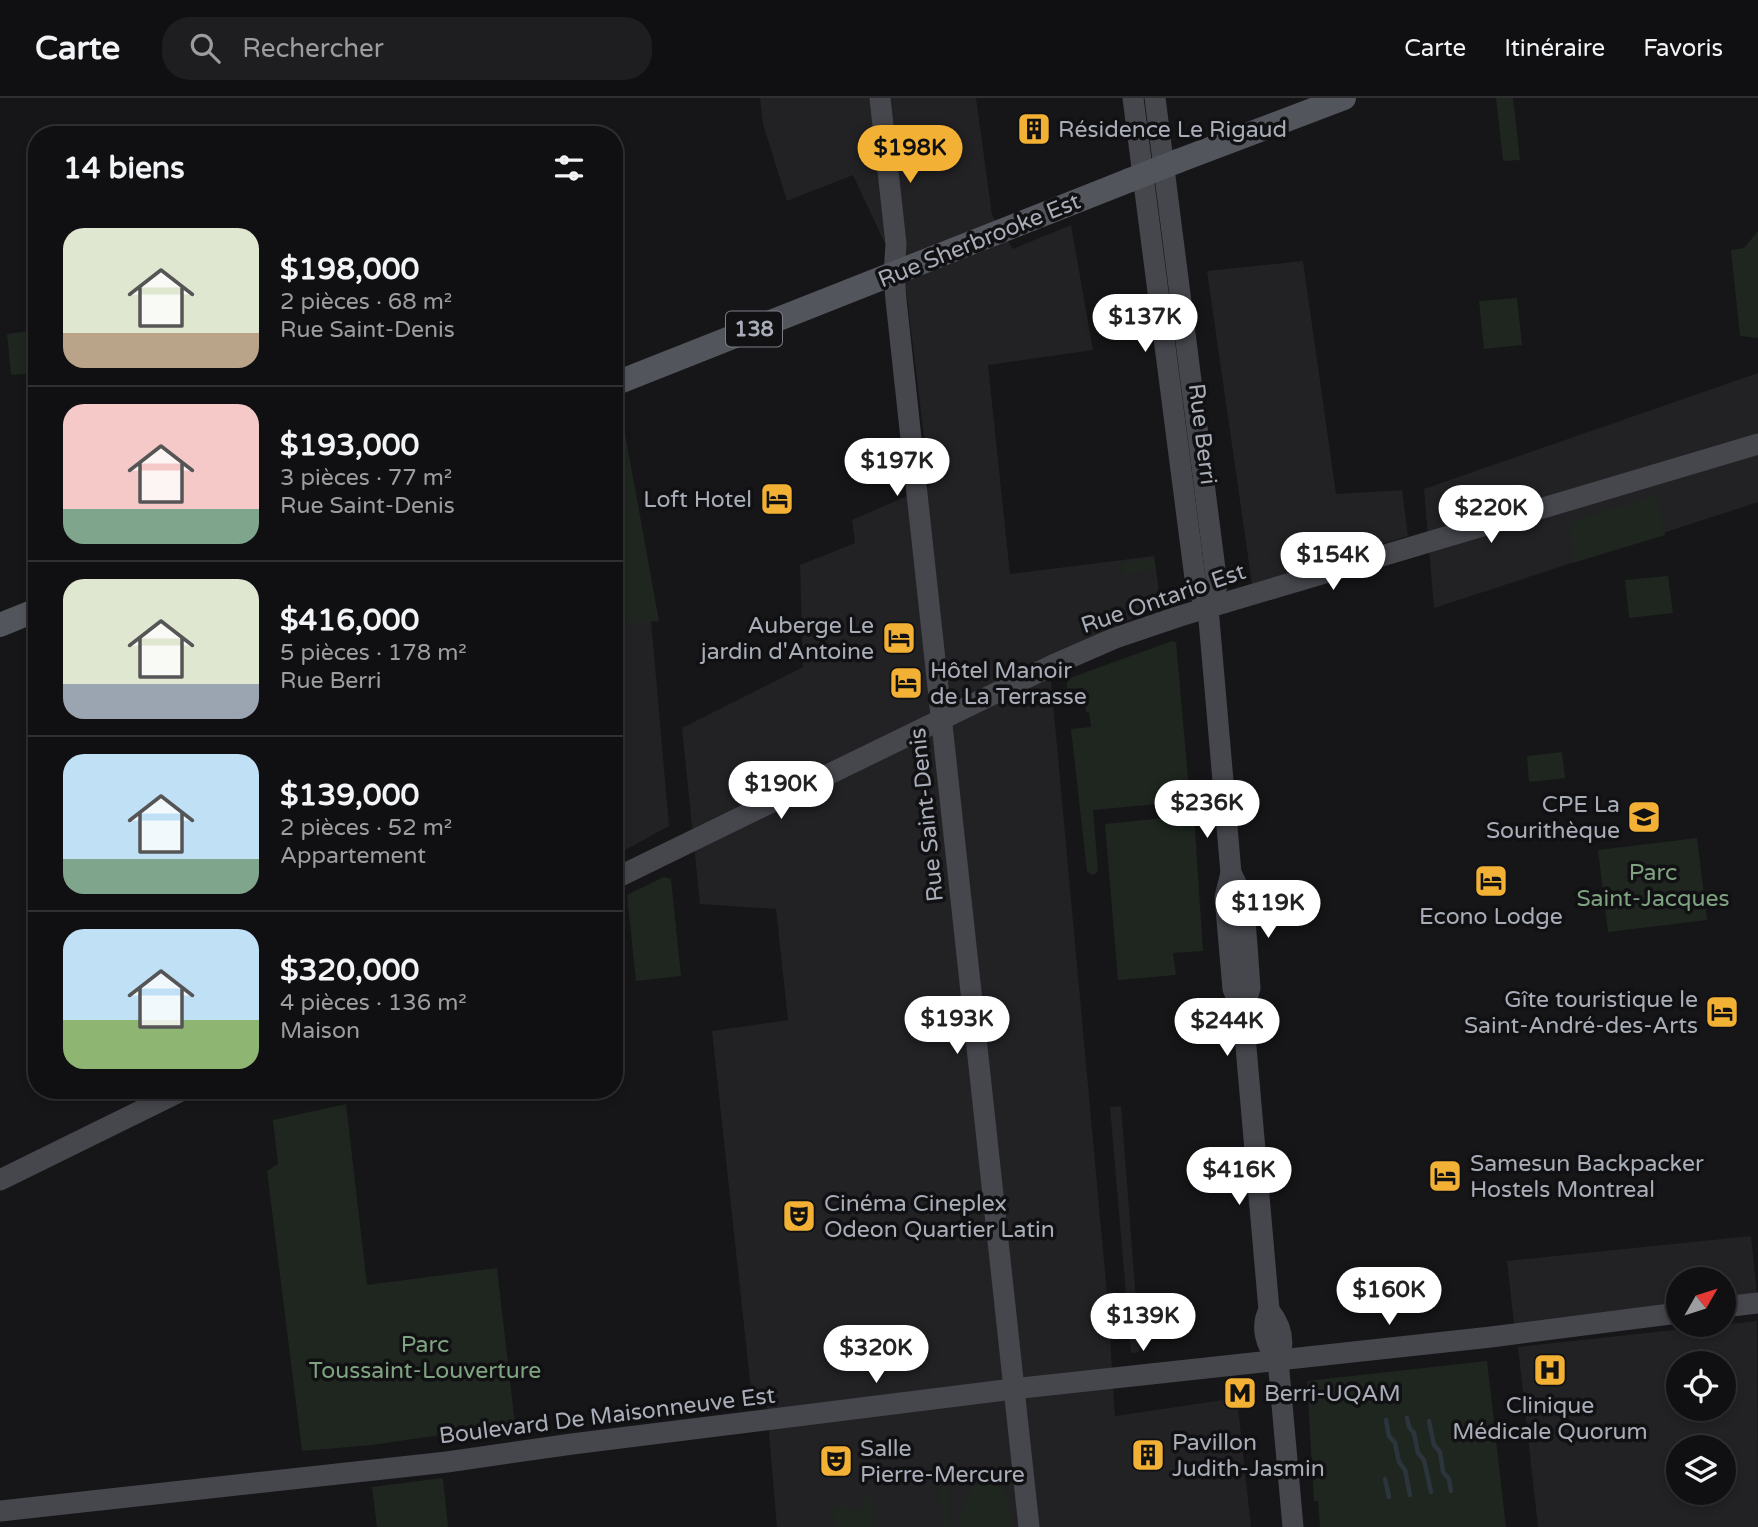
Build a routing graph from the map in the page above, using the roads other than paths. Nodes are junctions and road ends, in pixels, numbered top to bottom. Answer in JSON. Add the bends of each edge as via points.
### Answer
{"nodes":[{"id":1,"x":880,"y":98,"type":"edge"},
{"id":2,"x":1133,"y":98,"type":"edge"},
{"id":3,"x":1155,"y":98,"type":"edge"},
{"id":4,"x":1344,"y":98,"type":"edge"},
{"id":5,"x":894,"y":274,"type":"junction"},
{"id":6,"x":623,"y":380,"type":"edge"},
{"id":7,"x":1758,"y":444,"type":"edge"},
{"id":8,"x":1208,"y":608,"type":"junction"},
{"id":9,"x":28,"y":614,"type":"edge"},
{"id":10,"x":0,"y":625,"type":"edge"},
{"id":11,"x":942,"y":718,"type":"junction"},
{"id":12,"x":623,"y":875,"type":"edge"},
{"id":13,"x":165,"y":1099,"type":"edge"},
{"id":14,"x":0,"y":1180,"type":"edge"},
{"id":15,"x":1758,"y":1303,"type":"edge"},
{"id":16,"x":1736,"y":1306,"type":"edge"},
{"id":17,"x":1666,"y":1314,"type":"edge"},
{"id":18,"x":1278,"y":1360,"type":"junction"},
{"id":19,"x":1013,"y":1389,"type":"junction"},
{"id":20,"x":0,"y":1511,"type":"edge"},
{"id":21,"x":1029,"y":1527,"type":"edge"},
{"id":22,"x":1293,"y":1527,"type":"edge"}],
"edges":[{"from":1,"to":5,"type":"street","name":"Rue Saint-Denis","via":[[895,239]]},
{"from":2,"to":8,"type":"street","name":"Rue Berri","via":[[1197,592]]},
{"from":3,"to":8,"type":"street","name":"Rue Berri","via":[[1217,586]]},
{"from":4,"to":5,"type":"main road","name":"Rue Sherbrooke Est","number":"138","bridge":true},
{"from":5,"to":6,"type":"main road","name":"Rue Sherbrooke Est","number":"138"},
{"from":5,"to":11,"type":"street","name":"Rue Saint-Denis"},
{"from":7,"to":8,"type":"street","name":"Rue Ontario Est"},
{"from":8,"to":11,"type":"street","name":"Rue Ontario Est","via":[[1115,638]]},
{"from":8,"to":18,"type":"street","name":"Rue Berri","via":[[1231,873],[1243,897],[1247,945],[1250,988],[1244,1013],[1269,1310],[1266,1342]]},
{"from":9,"to":10,"type":"main road"},
{"from":11,"to":12,"type":"street","name":"Rue Ontario Est"},
{"from":11,"to":19,"type":"street","name":"Rue Saint-Denis"},
{"from":13,"to":14,"type":"street"},
{"from":15,"to":16,"type":"street"},
{"from":17,"to":18,"type":"street","name":"Boulevard De Maisonneuve Est"},
{"from":18,"to":19,"type":"street","name":"Boulevard De Maisonneuve Est"},
{"from":18,"to":22,"type":"street","name":"Rue Berri"},
{"from":19,"to":20,"type":"street","name":"Boulevard De Maisonneuve Est","via":[[447,1462]]},
{"from":19,"to":21,"type":"street","name":"Rue Saint-Denis"}]}
